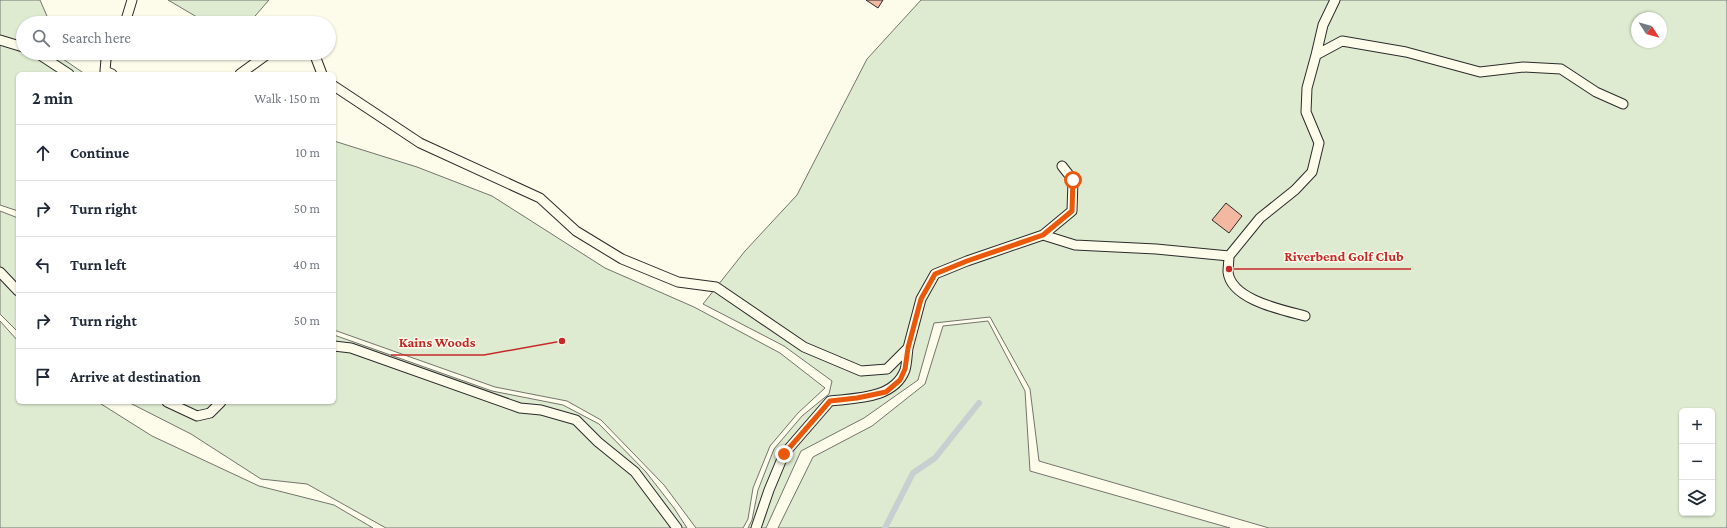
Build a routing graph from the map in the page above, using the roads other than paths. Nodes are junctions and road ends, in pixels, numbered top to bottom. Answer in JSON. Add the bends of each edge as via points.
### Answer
{"nodes":[{"id":1,"x":132,"y":0,"type":"edge"},
{"id":2,"x":1335,"y":0,"type":"edge"},
{"id":3,"x":127,"y":16,"type":"edge"},
{"id":4,"x":0,"y":40,"type":"edge"},
{"id":5,"x":16,"y":45,"type":"edge"},
{"id":6,"x":1316,"y":55,"type":"junction"},
{"id":7,"x":47,"y":60,"type":"edge"},
{"id":8,"x":106,"y":60,"type":"edge"},
{"id":9,"x":259,"y":60,"type":"edge"},
{"id":10,"x":317,"y":60,"type":"edge"},
{"id":11,"x":66,"y":72,"type":"edge"},
{"id":12,"x":106,"y":72,"type":"edge"},
{"id":13,"x":243,"y":72,"type":"edge"},
{"id":14,"x":321,"y":72,"type":"edge"},
{"id":15,"x":336,"y":87,"type":"edge"},
{"id":16,"x":1623,"y":104,"type":"dead end"},
{"id":17,"x":1062,"y":166,"type":"dead end"},
{"id":18,"x":1043,"y":235,"type":"junction"},
{"id":19,"x":1229,"y":256,"type":"junction"},
{"id":20,"x":0,"y":272,"type":"edge"},
{"id":21,"x":16,"y":289,"type":"edge"},
{"id":22,"x":1305,"y":316,"type":"dead end"},
{"id":23,"x":336,"y":346,"type":"edge"},
{"id":24,"x":908,"y":348,"type":"junction"},
{"id":25,"x":171,"y":404,"type":"edge"},
{"id":26,"x":219,"y":404,"type":"edge"},
{"id":27,"x":677,"y":528,"type":"edge"},
{"id":28,"x":756,"y":528,"type":"edge"}],
"edges":[{"from":1,"to":3,"type":"lane"},
{"from":2,"to":6,"type":"lane","via":[[1323,25]]},
{"from":4,"to":5,"type":"lane"},
{"from":6,"to":16,"type":"lane","via":[[1342,41],[1406,52],[1480,72],[1523,67],[1561,69],[1596,92]]},
{"from":6,"to":19,"type":"lane","via":[[1307,88],[1306,112],[1319,143],[1312,172],[1295,190],[1260,218]]},
{"from":7,"to":11,"type":"lane"},
{"from":8,"to":12,"type":"lane"},
{"from":9,"to":13,"type":"lane"},
{"from":10,"to":14,"type":"lane"},
{"from":15,"to":24,"type":"lane","via":[[420,143],[540,198],[576,232],[622,259],[678,282],[716,287],[804,347],[861,371],[887,369]]},
{"from":17,"to":18,"type":"lane","via":[[1073,180],[1072,211]]},
{"from":18,"to":19,"type":"lane","via":[[1075,245],[1156,248]]},
{"from":18,"to":24,"type":"lane","via":[[935,274],[921,299]]},
{"from":19,"to":22,"type":"lane","via":[[1228,273],[1236,288],[1266,306]]},
{"from":20,"to":21,"type":"lane"},
{"from":23,"to":27,"type":"lane","via":[[351,348],[520,408],[541,410],[576,420],[598,442],[636,472]]},
{"from":24,"to":28,"type":"lane","via":[[905,369],[900,380],[886,392],[830,401],[789,448],[769,490]]},
{"from":25,"to":26,"type":"lane","via":[[196,416],[210,413]]}]}
